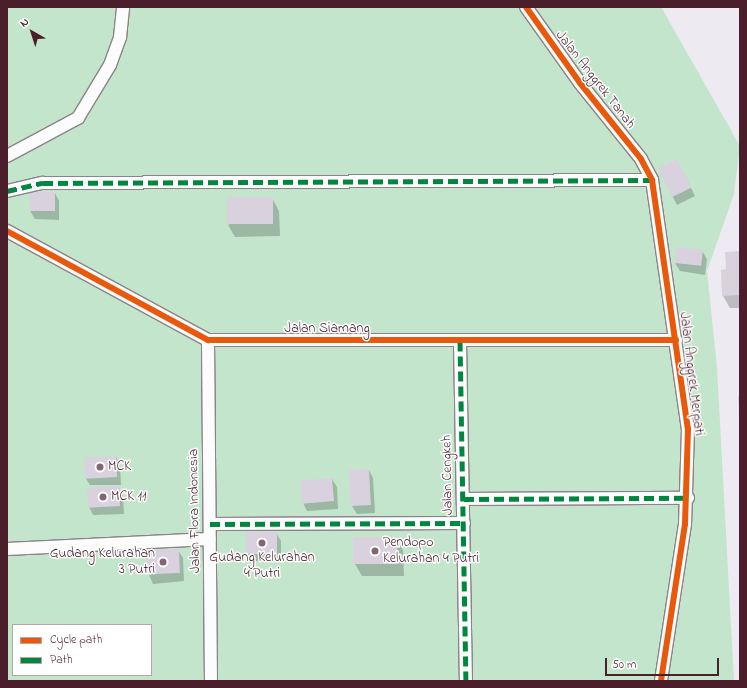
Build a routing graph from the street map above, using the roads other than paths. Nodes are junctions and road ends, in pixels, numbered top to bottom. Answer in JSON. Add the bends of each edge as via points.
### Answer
{"nodes":[{"id":1,"x":123,"y":7,"type":"edge"},
{"id":2,"x":526,"y":7,"type":"edge"},
{"id":3,"x":7,"y":156,"type":"edge"},
{"id":4,"x":646,"y":167,"type":"joint"},
{"id":5,"x":652,"y":180,"type":"junction"},
{"id":6,"x":7,"y":190,"type":"edge"},
{"id":7,"x":7,"y":231,"type":"edge"},
{"id":8,"x":208,"y":340,"type":"junction"},
{"id":9,"x":460,"y":340,"type":"junction"},
{"id":10,"x":676,"y":340,"type":"junction"},
{"id":11,"x":688,"y":498,"type":"junction"},
{"id":12,"x":464,"y":499,"type":"junction"},
{"id":13,"x":464,"y":523,"type":"junction"},
{"id":14,"x":210,"y":524,"type":"junction"},
{"id":15,"x":210,"y":539,"type":"junction"},
{"id":16,"x":7,"y":549,"type":"edge"},
{"id":17,"x":211,"y":681,"type":"edge"},
{"id":18,"x":466,"y":681,"type":"edge"},
{"id":19,"x":660,"y":681,"type":"edge"}],
"edges":[{"from":1,"to":3,"type":"street","via":[[120,37],[110,65],[78,118]]},
{"from":2,"to":4,"type":"street","name":"Jalan Anggrek Tanah","via":[[546,38]]},
{"from":4,"to":5,"type":"street","name":"Jalan Anggrek Merpati"},
{"from":5,"to":6,"type":"street","via":[[42,183]]},
{"from":5,"to":10,"type":"street","name":"Jalan Anggrek Merpati"},
{"from":7,"to":8,"type":"street","name":"Jalan Siamang"},
{"from":8,"to":9,"type":"street","name":"Jalan Siamang"},
{"from":8,"to":14,"type":"street","name":"Jalan Flora Indonesia"},
{"from":9,"to":10,"type":"street","name":"Jalan Siamang"},
{"from":9,"to":12,"type":"street","name":"Jalan Cengkeh"},
{"from":10,"to":11,"type":"street","name":"Jalan Anggrek Merpati","via":[[688,429]]},
{"from":11,"to":12,"type":"street"},
{"from":11,"to":19,"type":"street","name":"Jalan Anggrek Merpati"},
{"from":12,"to":13,"type":"street","name":"Jalan Cengkeh"},
{"from":13,"to":14,"type":"street"},
{"from":13,"to":18,"type":"street","name":"Jalan Cengkeh"},
{"from":14,"to":15,"type":"street","name":"Jalan Flora Indonesia"},
{"from":15,"to":16,"type":"street"},
{"from":15,"to":17,"type":"street","name":"Jalan Flora Indonesia"}]}
